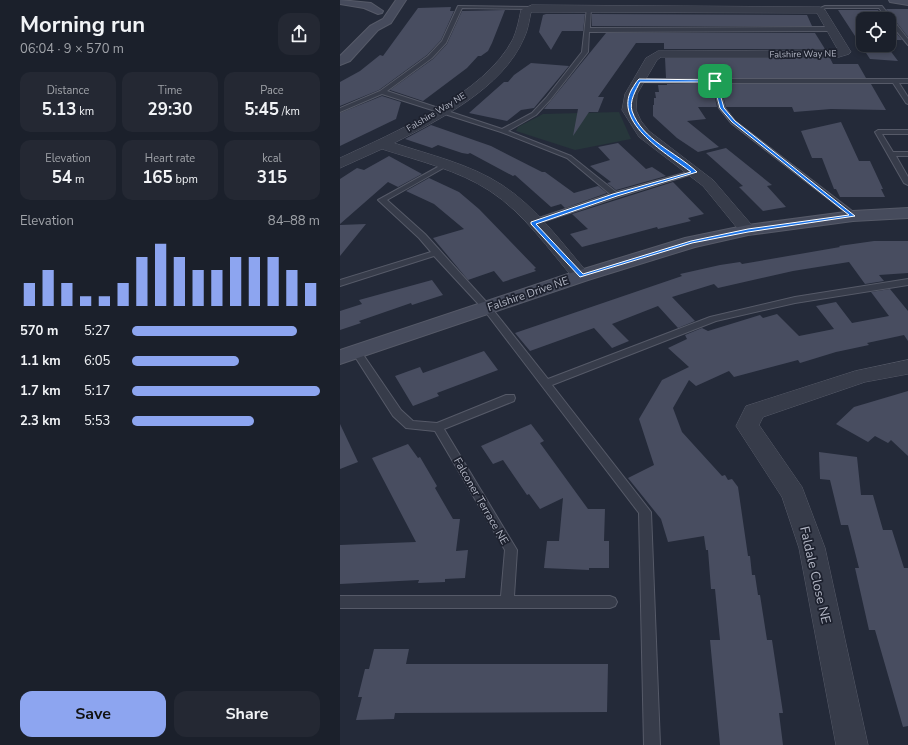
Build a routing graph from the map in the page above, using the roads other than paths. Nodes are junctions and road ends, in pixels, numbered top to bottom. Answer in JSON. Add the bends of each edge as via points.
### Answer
{"nodes":[{"id":1,"x":401,"y":0,"type":"edge"},
{"id":2,"x":894,"y":0,"type":"edge"},
{"id":3,"x":340,"y":2,"type":"edge"},
{"id":4,"x":908,"y":2,"type":"edge"},
{"id":5,"x":532,"y":8,"type":"junction"},
{"id":6,"x":589,"y":8,"type":"junction"},
{"id":7,"x":820,"y":10,"type":"junction"},
{"id":8,"x":374,"y":28,"type":"junction"},
{"id":9,"x":832,"y":29,"type":"junction"},
{"id":10,"x":587,"y":30,"type":"junction"},
{"id":11,"x":908,"y":43,"type":"edge"},
{"id":12,"x":340,"y":61,"type":"edge"},
{"id":13,"x":639,"y":81,"type":"junction"},
{"id":14,"x":715,"y":81,"type":"junction"},
{"id":15,"x":895,"y":81,"type":"junction"},
{"id":16,"x":908,"y":81,"type":"edge"},
{"id":17,"x":382,"y":92,"type":"junction"},
{"id":18,"x":908,"y":102,"type":"edge"},
{"id":19,"x":340,"y":110,"type":"edge"},
{"id":20,"x":441,"y":111,"type":"junction"},
{"id":21,"x":503,"y":131,"type":"junction"},
{"id":22,"x":908,"y":132,"type":"edge"},
{"id":23,"x":381,"y":144,"type":"junction"},
{"id":24,"x":891,"y":154,"type":"junction"},
{"id":25,"x":908,"y":154,"type":"edge"},
{"id":26,"x":340,"y":164,"type":"edge"},
{"id":27,"x":445,"y":165,"type":"junction"},
{"id":28,"x":695,"y":172,"type":"junction"},
{"id":29,"x":908,"y":183,"type":"edge"},
{"id":30,"x":615,"y":195,"type":"junction"},
{"id":31,"x":908,"y":213,"type":"edge"},
{"id":32,"x":853,"y":216,"type":"junction"},
{"id":33,"x":533,"y":223,"type":"junction"},
{"id":34,"x":748,"y":230,"type":"junction"},
{"id":35,"x":436,"y":253,"type":"junction"},
{"id":36,"x":582,"y":276,"type":"junction"},
{"id":37,"x":908,"y":282,"type":"edge"},
{"id":38,"x":340,"y":283,"type":"edge"},
{"id":39,"x":487,"y":308,"type":"junction"},
{"id":40,"x":348,"y":354,"type":"edge"},
{"id":41,"x":908,"y":367,"type":"edge"},
{"id":42,"x":546,"y":384,"type":"junction"},
{"id":43,"x":510,"y":398,"type":"dead end"},
{"id":44,"x":438,"y":427,"type":"junction"},
{"id":45,"x":340,"y":602,"type":"edge"},
{"id":46,"x":507,"y":602,"type":"junction"},
{"id":47,"x":610,"y":602,"type":"dead end"},
{"id":48,"x":652,"y":745,"type":"edge"},
{"id":49,"x":852,"y":745,"type":"edge"}],
"edges":[{"from":1,"to":8,"type":"street","via":[[387,21]]},
{"from":2,"to":4,"type":"street"},
{"from":3,"to":8,"type":"street","via":[[381,7],[371,22]]},
{"from":5,"to":6,"type":"street"},
{"from":5,"to":17,"type":"lane","via":[[460,7],[444,42],[430,57]]},
{"from":5,"to":20,"type":"street","name":"Falshire Way NE","via":[[526,10],[518,40],[498,68],[473,90]]},
{"from":6,"to":7,"type":"street"},
{"from":6,"to":10,"type":"lane"},
{"from":7,"to":9,"type":"street","name":"Falshire Way NE"},
{"from":7,"to":11,"type":"lane","via":[[825,7],[880,7]]},
{"from":8,"to":12,"type":"street","via":[[346,58]]},
{"from":9,"to":10,"type":"lane"},
{"from":9,"to":13,"type":"street","name":"Falshire Way NE","via":[[846,52],[658,54],[652,58]]},
{"from":10,"to":21,"type":"lane","via":[[585,52],[548,99],[534,114]]},
{"from":13,"to":14,"type":"lane"},
{"from":13,"to":28,"type":"street","name":"Falshire Way NE","via":[[631,94],[629,110],[635,122],[644,134]]},
{"from":14,"to":15,"type":"lane"},
{"from":14,"to":32,"type":"lane","via":[[722,108],[733,122]]},
{"from":15,"to":16,"type":"lane"},
{"from":15,"to":18,"type":"lane"},
{"from":17,"to":19,"type":"lane"},
{"from":17,"to":20,"type":"lane"},
{"from":20,"to":21,"type":"lane"},
{"from":20,"to":23,"type":"street","name":"Falshire Way NE"},
{"from":21,"to":30,"type":"lane","via":[[569,157]]},
{"from":22,"to":24,"type":"lane","via":[[878,132]]},
{"from":23,"to":26,"type":"street","name":"Falshire Way NE"},
{"from":23,"to":27,"type":"street"},
{"from":24,"to":25,"type":"lane"},
{"from":24,"to":29,"type":"lane"},
{"from":27,"to":33,"type":"street","via":[[496,189]]},
{"from":27,"to":35,"type":"lane","via":[[382,200],[422,236]]},
{"from":28,"to":30,"type":"lane"},
{"from":28,"to":34,"type":"street","name":"Falshire Way NE","via":[[708,183]]},
{"from":30,"to":33,"type":"lane"},
{"from":31,"to":32,"type":"street","name":"Falshire Drive NE"},
{"from":32,"to":34,"type":"street","name":"Falshire Drive NE"},
{"from":33,"to":36,"type":"street"},
{"from":34,"to":36,"type":"street","name":"Falshire Drive NE","via":[[691,242]]},
{"from":35,"to":38,"type":"lane"},
{"from":35,"to":39,"type":"lane"},
{"from":36,"to":39,"type":"street","name":"Falshire Drive NE"},
{"from":37,"to":42,"type":"lane","via":[[795,300],[713,319]]},
{"from":39,"to":40,"type":"street","name":"Falshire Drive NE"},
{"from":39,"to":42,"type":"lane"},
{"from":40,"to":44,"type":"lane","via":[[410,425]]},
{"from":41,"to":49,"type":"street","name":"Faldale Close NE","via":[[862,376],[754,412],[747,426],[793,494],[809,541]]},
{"from":42,"to":48,"type":"lane","via":[[645,512]]},
{"from":43,"to":44,"type":"lane"},
{"from":44,"to":46,"type":"lane","name":"Falconer Terrace NE","via":[[511,550]]},
{"from":45,"to":46,"type":"lane"},
{"from":46,"to":47,"type":"lane"}]}
